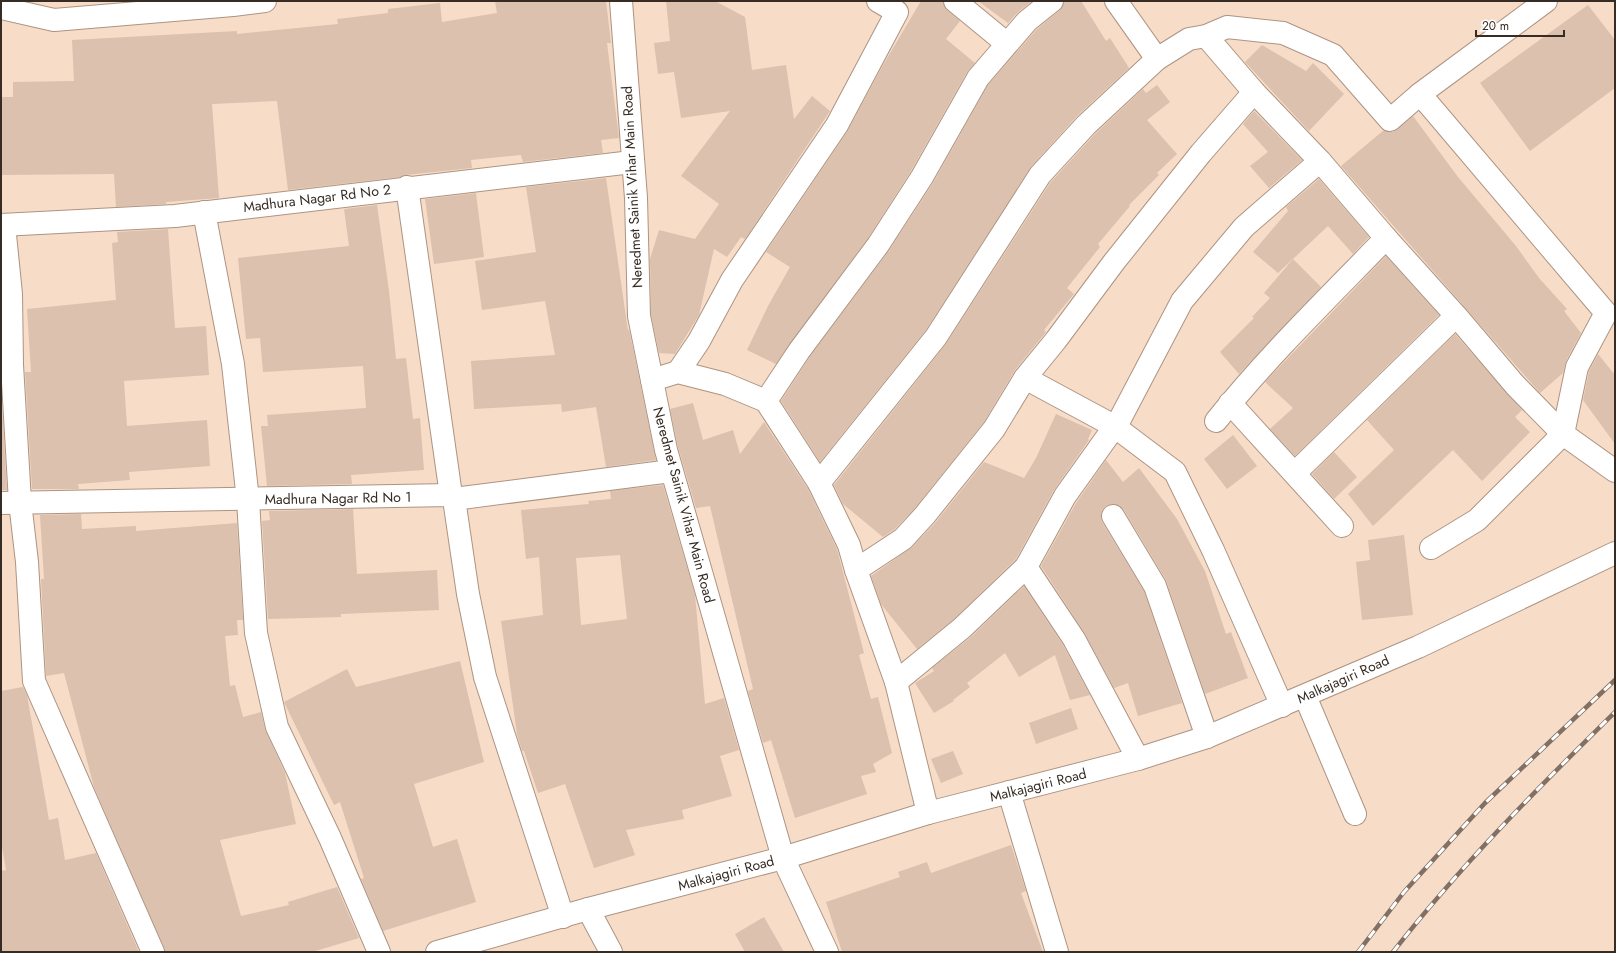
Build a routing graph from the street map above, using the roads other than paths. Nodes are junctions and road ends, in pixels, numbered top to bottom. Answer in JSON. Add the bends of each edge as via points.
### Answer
{"nodes":[{"id":1,"x":265,"y":1,"type":"edge"},
{"id":2,"x":621,"y":1,"type":"edge"},
{"id":3,"x":878,"y":1,"type":"edge"},
{"id":4,"x":955,"y":1,"type":"edge"},
{"id":5,"x":1052,"y":1,"type":"edge"},
{"id":6,"x":1116,"y":1,"type":"edge"},
{"id":7,"x":1546,"y":1,"type":"edge"},
{"id":8,"x":900,"y":6,"type":"edge"},
{"id":9,"x":1,"y":8,"type":"edge"},
{"id":10,"x":1206,"y":36,"type":"junction"},
{"id":11,"x":1006,"y":43,"type":"junction"},
{"id":12,"x":1157,"y":59,"type":"junction"},
{"id":13,"x":1254,"y":92,"type":"junction"},
{"id":14,"x":1420,"y":94,"type":"junction"},
{"id":15,"x":1320,"y":161,"type":"junction"},
{"id":16,"x":632,"y":162,"type":"junction"},
{"id":17,"x":407,"y":187,"type":"junction"},
{"id":18,"x":204,"y":212,"type":"junction"},
{"id":19,"x":3,"y":225,"type":"edge"},
{"id":20,"x":1386,"y":238,"type":"junction"},
{"id":21,"x":1456,"y":316,"type":"junction"},
{"id":22,"x":678,"y":372,"type":"junction"},
{"id":23,"x":1025,"y":378,"type":"junction"},
{"id":24,"x":652,"y":380,"type":"junction"},
{"id":25,"x":766,"y":401,"type":"junction"},
{"id":26,"x":1230,"y":404,"type":"junction"},
{"id":27,"x":1216,"y":421,"type":"dead end"},
{"id":28,"x":1114,"y":426,"type":"junction"},
{"id":29,"x":1563,"y":434,"type":"junction"},
{"id":30,"x":671,"y":471,"type":"junction"},
{"id":31,"x":1615,"y":471,"type":"edge"},
{"id":32,"x":1295,"y":473,"type":"junction"},
{"id":33,"x":819,"y":483,"type":"junction"},
{"id":34,"x":453,"y":497,"type":"junction"},
{"id":35,"x":248,"y":500,"type":"junction"},
{"id":36,"x":10,"y":503,"type":"edge"},
{"id":37,"x":1113,"y":516,"type":"dead end"},
{"id":38,"x":1342,"y":526,"type":"dead end"},
{"id":39,"x":1431,"y":548,"type":"dead end"},
{"id":40,"x":1615,"y":553,"type":"edge"},
{"id":41,"x":1026,"y":567,"type":"junction"},
{"id":42,"x":856,"y":570,"type":"junction"},
{"id":43,"x":896,"y":682,"type":"junction"},
{"id":44,"x":1305,"y":696,"type":"junction"},
{"id":45,"x":1282,"y":706,"type":"junction"},
{"id":46,"x":1207,"y":737,"type":"junction"},
{"id":47,"x":1138,"y":759,"type":"junction"},
{"id":48,"x":1009,"y":792,"type":"junction"},
{"id":49,"x":928,"y":813,"type":"junction"},
{"id":50,"x":1355,"y":814,"type":"dead end"},
{"id":51,"x":783,"y":858,"type":"junction"},
{"id":52,"x":588,"y":909,"type":"junction"},
{"id":53,"x":563,"y":917,"type":"junction"},
{"id":54,"x":153,"y":952,"type":"edge"},
{"id":55,"x":379,"y":952,"type":"edge"},
{"id":56,"x":437,"y":952,"type":"edge"},
{"id":57,"x":611,"y":952,"type":"edge"},
{"id":58,"x":828,"y":952,"type":"edge"},
{"id":59,"x":1057,"y":952,"type":"edge"}],
"edges":[{"from":1,"to":9,"type":"street","via":[[54,20]]},
{"from":2,"to":16,"type":"street","name":"Neredmet Sainik Vihar Main Road"},
{"from":3,"to":8,"type":"street"},
{"from":4,"to":11,"type":"street"},
{"from":5,"to":11,"type":"street","via":[[1027,21]]},
{"from":6,"to":12,"type":"street"},
{"from":7,"to":14,"type":"street"},
{"from":8,"to":22,"type":"street","via":[[837,125],[732,280],[699,341]]},
{"from":10,"to":12,"type":"street","via":[[1189,39]]},
{"from":10,"to":13,"type":"street"},
{"from":10,"to":14,"type":"street","via":[[1227,27],[1283,33],[1333,55],[1390,120]]},
{"from":11,"to":25,"type":"street","via":[[978,78],[922,177],[878,245],[799,351]]},
{"from":12,"to":33,"type":"street","via":[[1086,125],[1040,175],[936,337]]},
{"from":13,"to":15,"type":"street"},
{"from":13,"to":23,"type":"street","via":[[1114,262]]},
{"from":14,"to":29,"type":"street","via":[[1606,313],[1576,367]]},
{"from":15,"to":20,"type":"street"},
{"from":15,"to":28,"type":"street","via":[[1244,227],[1182,301]]},
{"from":16,"to":17,"type":"street","name":"Madhura Nagar Rd No 2"},
{"from":16,"to":24,"type":"street","name":"Neredmet Sainik Vihar Main Road","via":[[636,198],[639,316]]},
{"from":17,"to":18,"type":"street","name":"Madhura Nagar Rd No 2"},
{"from":17,"to":34,"type":"street"},
{"from":18,"to":19,"type":"street","name":"Madhura Nagar Rd No 2","via":[[175,216]]},
{"from":18,"to":35,"type":"street","via":[[233,364]]},
{"from":19,"to":36,"type":"street","via":[[11,294]]},
{"from":20,"to":21,"type":"street"},
{"from":20,"to":26,"type":"street"},
{"from":21,"to":29,"type":"street","via":[[1515,385]]},
{"from":21,"to":32,"type":"street"},
{"from":22,"to":24,"type":"street"},
{"from":22,"to":25,"type":"street","via":[[726,384]]},
{"from":23,"to":28,"type":"street"},
{"from":23,"to":42,"type":"street","via":[[994,429],[925,515],[903,539]]},
{"from":24,"to":30,"type":"street","name":"Neredmet Sainik Vihar Main Road"},
{"from":25,"to":33,"type":"street"},
{"from":26,"to":27,"type":"street"},
{"from":26,"to":32,"type":"street"},
{"from":28,"to":41,"type":"street","via":[[1065,496]]},
{"from":28,"to":45,"type":"street","via":[[1175,472],[1214,550]]},
{"from":29,"to":31,"type":"street"},
{"from":29,"to":39,"type":"street","via":[[1477,520]]},
{"from":30,"to":34,"type":"street","name":"Madhura Nagar Rd No 1"},
{"from":30,"to":51,"type":"street","name":"Neredmet Sainik Vihar Main Road"},
{"from":32,"to":38,"type":"street"},
{"from":33,"to":42,"type":"street","via":[[849,545]]},
{"from":34,"to":35,"type":"street","name":"Madhura Nagar Rd No 1"},
{"from":34,"to":53,"type":"street","via":[[468,594],[486,677]]},
{"from":35,"to":36,"type":"street","name":"Madhura Nagar Rd No 1"},
{"from":35,"to":55,"type":"street","via":[[256,633],[277,727],[330,838]]},
{"from":36,"to":54,"type":"street","via":[[27,562],[34,681]]},
{"from":37,"to":46,"type":"street","via":[[1155,586]]},
{"from":40,"to":44,"type":"street","name":"Malkajagiri Road","via":[[1418,647]]},
{"from":41,"to":43,"type":"street","via":[[962,628]]},
{"from":41,"to":47,"type":"street","via":[[1074,639]]},
{"from":42,"to":43,"type":"street"},
{"from":43,"to":49,"type":"street"},
{"from":44,"to":45,"type":"street","name":"Malkajagiri Road"},
{"from":44,"to":50,"type":"street"},
{"from":45,"to":46,"type":"street","name":"Malkajagiri Road"},
{"from":46,"to":47,"type":"street","name":"Malkajagiri Road"},
{"from":47,"to":48,"type":"street","name":"Malkajagiri Road"},
{"from":48,"to":49,"type":"street","name":"Malkajagiri Road"},
{"from":48,"to":59,"type":"street"},
{"from":49,"to":51,"type":"street","name":"Malkajagiri Road"},
{"from":51,"to":52,"type":"street","name":"Malkajagiri Road"},
{"from":51,"to":58,"type":"street","name":"Neredmet Sainik Vihar Main Road"},
{"from":52,"to":53,"type":"street","name":"Malkajagiri Road"},
{"from":52,"to":57,"type":"street"},
{"from":53,"to":56,"type":"street","name":"Malkajagiri Road"}]}
